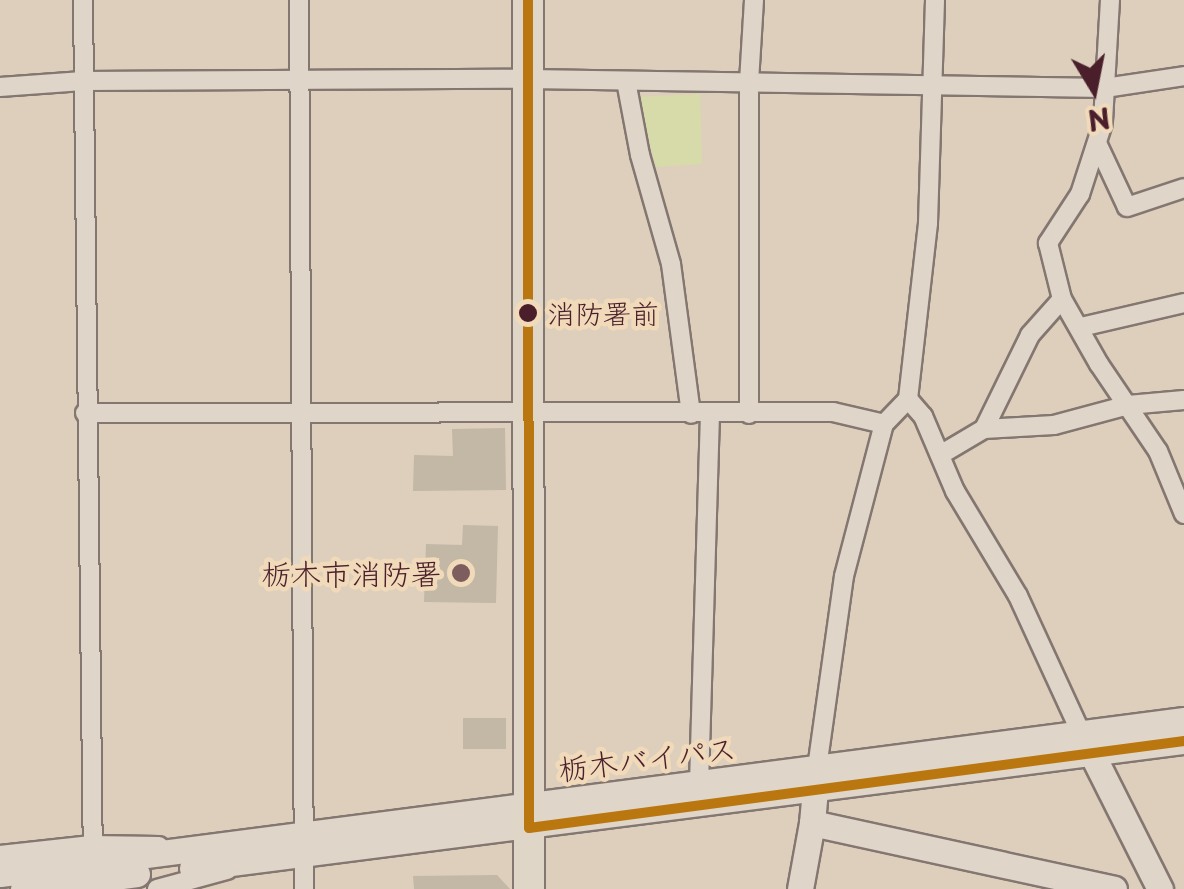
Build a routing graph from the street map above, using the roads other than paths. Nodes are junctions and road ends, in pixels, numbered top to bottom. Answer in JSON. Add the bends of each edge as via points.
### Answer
{"nodes":[{"id":1,"x":83,"y":0,"type":"edge"},
{"id":2,"x":299,"y":0,"type":"edge"},
{"id":3,"x":528,"y":0,"type":"edge"},
{"id":4,"x":754,"y":0,"type":"edge"},
{"id":5,"x":936,"y":0,"type":"edge"},
{"id":6,"x":1110,"y":0,"type":"edge"},
{"id":7,"x":1184,"y":76,"type":"edge"},
{"id":8,"x":528,"y":79,"type":"junction"},
{"id":9,"x":300,"y":80,"type":"junction"},
{"id":10,"x":84,"y":81,"type":"junction"},
{"id":11,"x":626,"y":81,"type":"junction"},
{"id":12,"x":748,"y":82,"type":"junction"},
{"id":13,"x":936,"y":86,"type":"junction"},
{"id":14,"x":0,"y":87,"type":"edge"},
{"id":15,"x":1105,"y":88,"type":"junction"},
{"id":16,"x":1098,"y":145,"type":"junction"},
{"id":17,"x":1184,"y":188,"type":"edge"},
{"id":18,"x":1062,"y":299,"type":"junction"},
{"id":19,"x":1184,"y":303,"type":"edge"},
{"id":20,"x":1080,"y":327,"type":"junction"},
{"id":21,"x":908,"y":399,"type":"junction"},
{"id":22,"x":1184,"y":400,"type":"edge"},
{"id":23,"x":1128,"y":405,"type":"junction"},
{"id":24,"x":85,"y":413,"type":"junction"},
{"id":25,"x":302,"y":414,"type":"junction"},
{"id":26,"x":700,"y":414,"type":"junction"},
{"id":27,"x":749,"y":414,"type":"junction"},
{"id":28,"x":530,"y":415,"type":"junction"},
{"id":29,"x":884,"y":424,"type":"junction"},
{"id":30,"x":984,"y":429,"type":"junction"},
{"id":31,"x":940,"y":456,"type":"junction"},
{"id":32,"x":1184,"y":514,"type":"edge"},
{"id":33,"x":1184,"y":720,"type":"edge"},
{"id":34,"x":1184,"y":741,"type":"edge"},
{"id":35,"x":1086,"y":743,"type":"junction"},
{"id":36,"x":815,"y":779,"type":"junction"},
{"id":37,"x":700,"y":784,"type":"junction"},
{"id":38,"x":529,"y":817,"type":"junction"},
{"id":39,"x":812,"y":824,"type":"junction"},
{"id":40,"x":304,"y":846,"type":"junction"},
{"id":41,"x":92,"y":854,"type":"junction"},
{"id":42,"x":1,"y":855,"type":"edge"},
{"id":43,"x":246,"y":862,"type":"junction"},
{"id":44,"x":0,"y":874,"type":"edge"},
{"id":45,"x":1157,"y":884,"type":"edge"},
{"id":46,"x":23,"y":889,"type":"edge"},
{"id":47,"x":157,"y":889,"type":"edge"},
{"id":48,"x":304,"y":889,"type":"edge"},
{"id":49,"x":530,"y":889,"type":"edge"},
{"id":50,"x":800,"y":889,"type":"edge"},
{"id":51,"x":1117,"y":889,"type":"edge"}],
"edges":[{"from":1,"to":10,"type":"street"},
{"from":2,"to":9,"type":"street"},
{"from":3,"to":8,"type":"main road"},
{"from":4,"to":12,"type":"street"},
{"from":5,"to":13,"type":"street"},
{"from":6,"to":15,"type":"street"},
{"from":7,"to":15,"type":"street"},
{"from":8,"to":9,"type":"street"},
{"from":8,"to":11,"type":"street"},
{"from":8,"to":28,"type":"main road"},
{"from":9,"to":10,"type":"street"},
{"from":9,"to":25,"type":"street"},
{"from":10,"to":14,"type":"street"},
{"from":10,"to":24,"type":"street"},
{"from":11,"to":12,"type":"street"},
{"from":11,"to":26,"type":"street"},
{"from":12,"to":13,"type":"street"},
{"from":12,"to":27,"type":"street"},
{"from":13,"to":15,"type":"street"},
{"from":13,"to":21,"type":"street"},
{"from":15,"to":16,"type":"street"},
{"from":16,"to":17,"type":"street","via":[[1127,207]]},
{"from":16,"to":18,"type":"street","via":[[1080,194],[1048,243]]},
{"from":18,"to":20,"type":"street"},
{"from":18,"to":30,"type":"street","via":[[1030,336]]},
{"from":19,"to":20,"type":"street"},
{"from":20,"to":23,"type":"street"},
{"from":21,"to":29,"type":"street"},
{"from":21,"to":31,"type":"street"},
{"from":22,"to":23,"type":"street"},
{"from":23,"to":30,"type":"street","via":[[1054,425]]},
{"from":23,"to":32,"type":"street","via":[[1172,479]]},
{"from":24,"to":25,"type":"street"},
{"from":24,"to":41,"type":"street"},
{"from":25,"to":28,"type":"street"},
{"from":25,"to":40,"type":"street"},
{"from":26,"to":27,"type":"street"},
{"from":26,"to":28,"type":"street"},
{"from":26,"to":37,"type":"street"},
{"from":27,"to":29,"type":"street","via":[[833,412]]},
{"from":28,"to":38,"type":"main road"},
{"from":29,"to":36,"type":"street","via":[[844,576]]},
{"from":30,"to":31,"type":"street"},
{"from":31,"to":35,"type":"street","via":[[1018,596]]},
{"from":33,"to":35,"type":"main road","name":"栃木バイパス"},
{"from":34,"to":35,"type":"main road","name":"栃木バイパス"},
{"from":35,"to":36,"type":"main road","name":"栃木バイパス"},
{"from":35,"to":45,"type":"main road"},
{"from":36,"to":37,"type":"main road","name":"栃木バイパス"},
{"from":36,"to":38,"type":"main road","name":"栃木バイパス"},
{"from":36,"to":39,"type":"main road"},
{"from":37,"to":38,"type":"main road","name":"栃木バイパス"},
{"from":38,"to":40,"type":"main road","name":"栃木バイパス"},
{"from":38,"to":49,"type":"main road"},
{"from":39,"to":50,"type":"main road"},
{"from":39,"to":51,"type":"main road"},
{"from":40,"to":41,"type":"main road","name":"栃木バイパス"},
{"from":40,"to":43,"type":"main road","name":"栃木バイパス"},
{"from":40,"to":48,"type":"street"},
{"from":41,"to":42,"type":"street"},
{"from":41,"to":44,"type":"main road","name":"栃木バイパス"},
{"from":43,"to":46,"type":"main road","name":"栃木バイパス"},
{"from":43,"to":47,"type":"street"},
{"from":45,"to":51,"type":"main road"}]}
